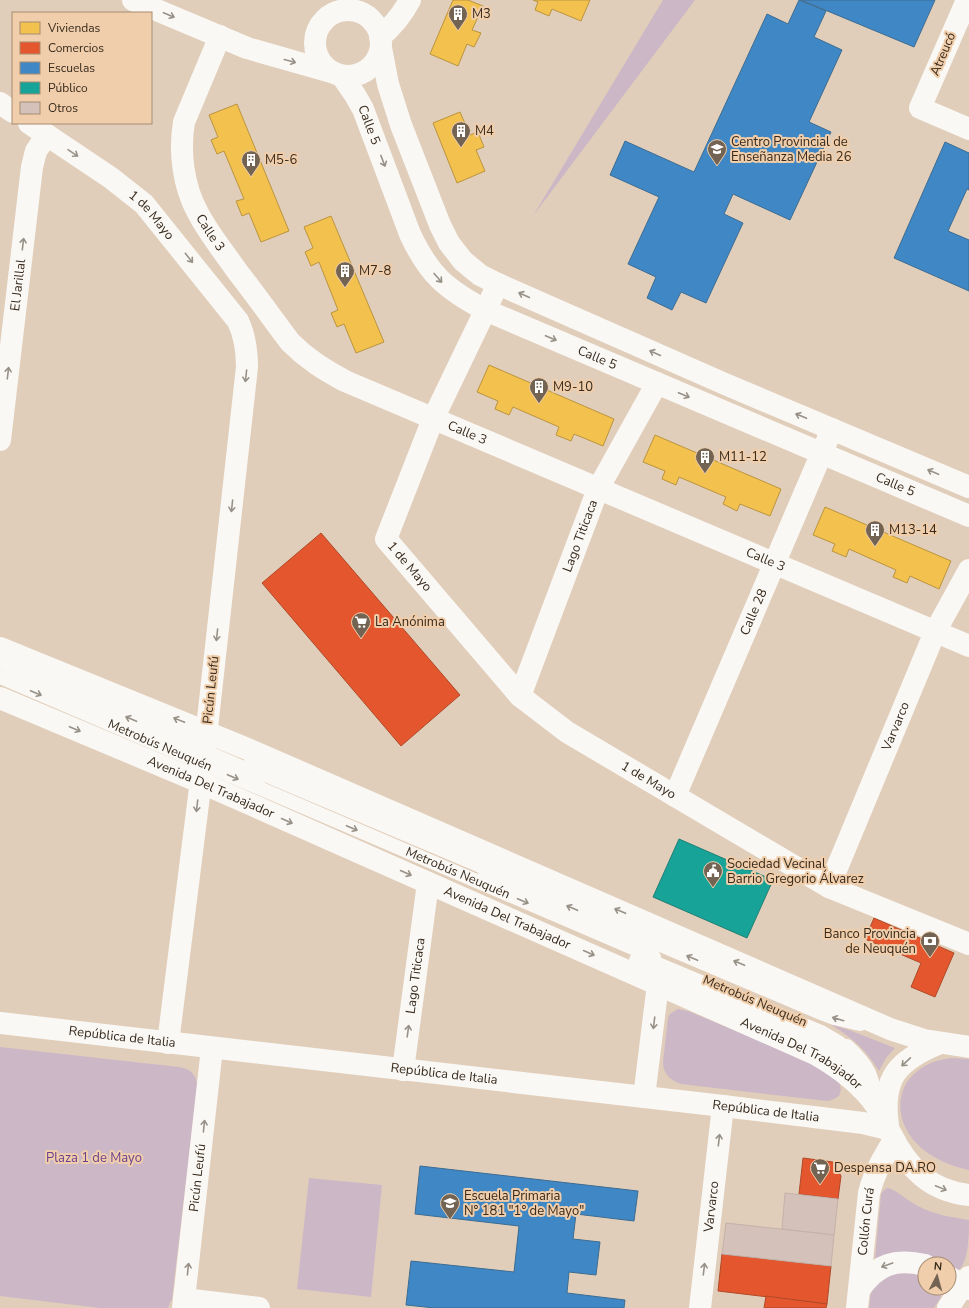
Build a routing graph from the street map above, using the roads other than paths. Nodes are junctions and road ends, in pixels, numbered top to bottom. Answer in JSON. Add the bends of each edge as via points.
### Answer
{"nodes":[{"id":1,"x":133,"y":0,"type":"edge"},
{"id":2,"x":410,"y":0,"type":"edge"},
{"id":3,"x":966,"y":0,"type":"edge"},
{"id":4,"x":220,"y":36,"type":"junction"},
{"id":5,"x":381,"y":43,"type":"junction"},
{"id":6,"x":336,"y":74,"type":"junction"},
{"id":7,"x":0,"y":103,"type":"edge"},
{"id":8,"x":12,"y":111,"type":"edge"},
{"id":9,"x":30,"y":124,"type":"edge"},
{"id":10,"x":969,"y":129,"type":"edge"},
{"id":11,"x":47,"y":135,"type":"junction"},
{"id":12,"x":498,"y":284,"type":"junction"},
{"id":13,"x":485,"y":310,"type":"junction"},
{"id":14,"x":244,"y":338,"type":"joint"},
{"id":15,"x":657,"y":383,"type":"junction"},
{"id":16,"x":433,"y":419,"type":"junction"},
{"id":17,"x":832,"y":429,"type":"junction"},
{"id":18,"x":0,"y":440,"type":"edge"},
{"id":19,"x":822,"y":454,"type":"junction"},
{"id":20,"x":969,"y":487,"type":"edge"},
{"id":21,"x":598,"y":489,"type":"junction"},
{"id":22,"x":969,"y":516,"type":"edge"},
{"id":23,"x":774,"y":564,"type":"junction"},
{"id":24,"x":969,"y":570,"type":"edge"},
{"id":25,"x":935,"y":632,"type":"junction"},
{"id":26,"x":969,"y":646,"type":"edge"},
{"id":27,"x":0,"y":648,"type":"edge"},
{"id":28,"x":0,"y":662,"type":"edge"},
{"id":29,"x":0,"y":677,"type":"edge"},
{"id":30,"x":520,"y":696,"type":"junction"},
{"id":31,"x":0,"y":698,"type":"edge"},
{"id":32,"x":203,"y":757,"type":"junction"},
{"id":33,"x":675,"y":796,"type":"junction"},
{"id":34,"x":496,"y":868,"type":"joint"},
{"id":35,"x":428,"y":883,"type":"junction"},
{"id":36,"x":829,"y":887,"type":"junction"},
{"id":37,"x":969,"y":944,"type":"edge"},
{"id":38,"x":640,"y":961,"type":"joint"},
{"id":39,"x":658,"y":984,"type":"junction"},
{"id":40,"x":0,"y":1024,"type":"edge"},
{"id":41,"x":969,"y":1034,"type":"edge"},
{"id":42,"x":168,"y":1042,"type":"junction"},
{"id":43,"x":940,"y":1043,"type":"junction"},
{"id":44,"x":969,"y":1047,"type":"edge"},
{"id":45,"x":212,"y":1048,"type":"junction"},
{"id":46,"x":403,"y":1070,"type":"junction"},
{"id":47,"x":644,"y":1097,"type":"junction"},
{"id":48,"x":723,"y":1106,"type":"junction"},
{"id":49,"x":878,"y":1107,"type":"junction"},
{"id":50,"x":891,"y":1135,"type":"junction"},
{"id":51,"x":969,"y":1195,"type":"edge"},
{"id":52,"x":917,"y":1263,"type":"edge"},
{"id":53,"x":962,"y":1282,"type":"edge"},
{"id":54,"x":858,"y":1299,"type":"edge"},
{"id":55,"x":184,"y":1303,"type":"edge"},
{"id":56,"x":259,"y":1308,"type":"edge"},
{"id":57,"x":700,"y":1308,"type":"edge"},
{"id":58,"x":948,"y":1308,"type":"edge"}],
"edges":[{"from":1,"to":4,"type":"street","one_way":true},
{"from":2,"to":5,"type":"street"},
{"from":3,"to":10,"type":"street","name":"Atreucó","via":[[920,108]]},
{"from":4,"to":6,"type":"street","one_way":true,"via":[[248,48]]},
{"from":4,"to":16,"type":"street","name":"Calle 3","via":[[190,106],[182,136],[184,171],[197,212],[285,335],[305,357],[345,381]]},
{"from":5,"to":6,"type":"street","via":[[377,58],[363,72],[353,76]]},
{"from":5,"to":6,"type":"street","via":[[377,28],[371,19],[362,13],[342,10],[331,14],[316,32],[314,43],[316,54],[322,64]]},
{"from":5,"to":12,"type":"street","name":"Calle 5","via":[[388,84],[401,125],[440,225],[449,243],[463,261],[480,275]]},
{"from":6,"to":13,"type":"street","name":"Calle 5","one_way":true,"via":[[355,95],[363,109],[410,234],[428,266],[442,283],[461,298]]},
{"from":7,"to":8,"type":"street"},
{"from":9,"to":11,"type":"street","name":"1 de Mayo"},
{"from":11,"to":14,"type":"street","name":"1 de Mayo","one_way":true,"via":[[144,204],[234,315]]},
{"from":18,"to":11,"type":"street","name":"El Jarillal","one_way":true,"via":[[32,167],[36,151]]},
{"from":12,"to":13,"type":"street"},
{"from":17,"to":12,"type":"street","name":"Calle 5","one_way":true},
{"from":13,"to":15,"type":"street","name":"Calle 5","one_way":true},
{"from":13,"to":16,"type":"street"},
{"from":14,"to":32,"type":"street","name":"Picún Leufú","one_way":true,"via":[[247,367]]},
{"from":15,"to":19,"type":"street","name":"Calle 5","one_way":true},
{"from":15,"to":21,"type":"street","name":"Lago Titicaca"},
{"from":16,"to":21,"type":"street","name":"Calle 3"},
{"from":16,"to":30,"type":"street","name":"1 de Mayo","via":[[386,539]]},
{"from":17,"to":19,"type":"street","name":"Calle 28"},
{"from":20,"to":17,"type":"street","name":"Calle 5","one_way":true},
{"from":19,"to":22,"type":"street","name":"Calle 5"},
{"from":19,"to":23,"type":"street","name":"Calle 28"},
{"from":21,"to":23,"type":"street","name":"Calle 3"},
{"from":21,"to":30,"type":"street","name":"Lago Titicaca"},
{"from":23,"to":25,"type":"street","name":"Calle 3"},
{"from":23,"to":33,"type":"street","name":"Calle 28"},
{"from":24,"to":25,"type":"street","name":"Varvarco"},
{"from":25,"to":26,"type":"street","name":"Calle 3"},
{"from":25,"to":36,"type":"street","name":"Varvarco"},
{"from":32,"to":27,"type":"street","name":"Avenida Del Trabajador","one_way":true},
{"from":32,"to":28,"type":"lane","name":"Metrobús Neuquén","one_way":true},
{"from":29,"to":32,"type":"lane","name":"Metrobús Neuquén","one_way":true},
{"from":30,"to":33,"type":"street","name":"1 de Mayo","via":[[567,732]]},
{"from":31,"to":32,"type":"street","name":"Avenida Del Trabajador","one_way":true},
{"from":32,"to":35,"type":"street","name":"Avenida Del Trabajador","one_way":true},
{"from":32,"to":42,"type":"street","name":"Picún Leufú","one_way":true},
{"from":43,"to":32,"type":"street","name":"Avenida Del Trabajador","one_way":true,"via":[[890,1029]]},
{"from":32,"to":49,"type":"lane","name":"Metrobús Neuquén","one_way":true,"via":[[826,1032],[841,1041],[869,1070],[875,1086]]},
{"from":33,"to":36,"type":"street","name":"1 de Mayo"},
{"from":34,"to":34,"type":"street","via":[[262,769],[255,763],[266,763],[397,819]]},
{"from":35,"to":39,"type":"street","name":"Avenida Del Trabajador","one_way":true},
{"from":46,"to":35,"type":"street","name":"Lago Titicaca","one_way":true},
{"from":36,"to":37,"type":"street","name":"1 de Mayo"},
{"from":38,"to":38,"type":"street","via":[[690,989],[822,1046],[851,1065],[836,1046],[820,1036]]},
{"from":39,"to":47,"type":"street","one_way":true},
{"from":39,"to":49,"type":"street","name":"Avenida Del Trabajador","via":[[832,1064]]},
{"from":40,"to":42,"type":"street","name":"República de Italia"},
{"from":41,"to":43,"type":"street"},
{"from":42,"to":45,"type":"street","name":"República de Italia"},
{"from":43,"to":44,"type":"street","name":"Avenida Del Trabajador"},
{"from":43,"to":50,"type":"street","one_way":true,"via":[[911,1057],[894,1075],[886,1102]]},
{"from":45,"to":46,"type":"street","name":"República de Italia"},
{"from":55,"to":45,"type":"street","name":"Picún Leufú","one_way":true},
{"from":46,"to":47,"type":"street","name":"República de Italia"},
{"from":47,"to":48,"type":"street","name":"República de Italia"},
{"from":48,"to":50,"type":"street","name":"República de Italia","via":[[863,1123]]},
{"from":57,"to":48,"type":"street","name":"Varvarco","one_way":true},
{"from":49,"to":50,"type":"street","name":"Avenida Del Trabajador"},
{"from":50,"to":51,"type":"street","name":"Avenida Del Trabajador","one_way":true,"via":[[901,1154],[921,1176],[951,1192]]},
{"from":50,"to":54,"type":"street","name":"Collón Curá","via":[[869,1193]]},
{"from":52,"to":54,"type":"street","one_way":true,"via":[[902,1262],[882,1267],[866,1280]]},
{"from":53,"to":58,"type":"street"},
{"from":55,"to":56,"type":"street"}]}
